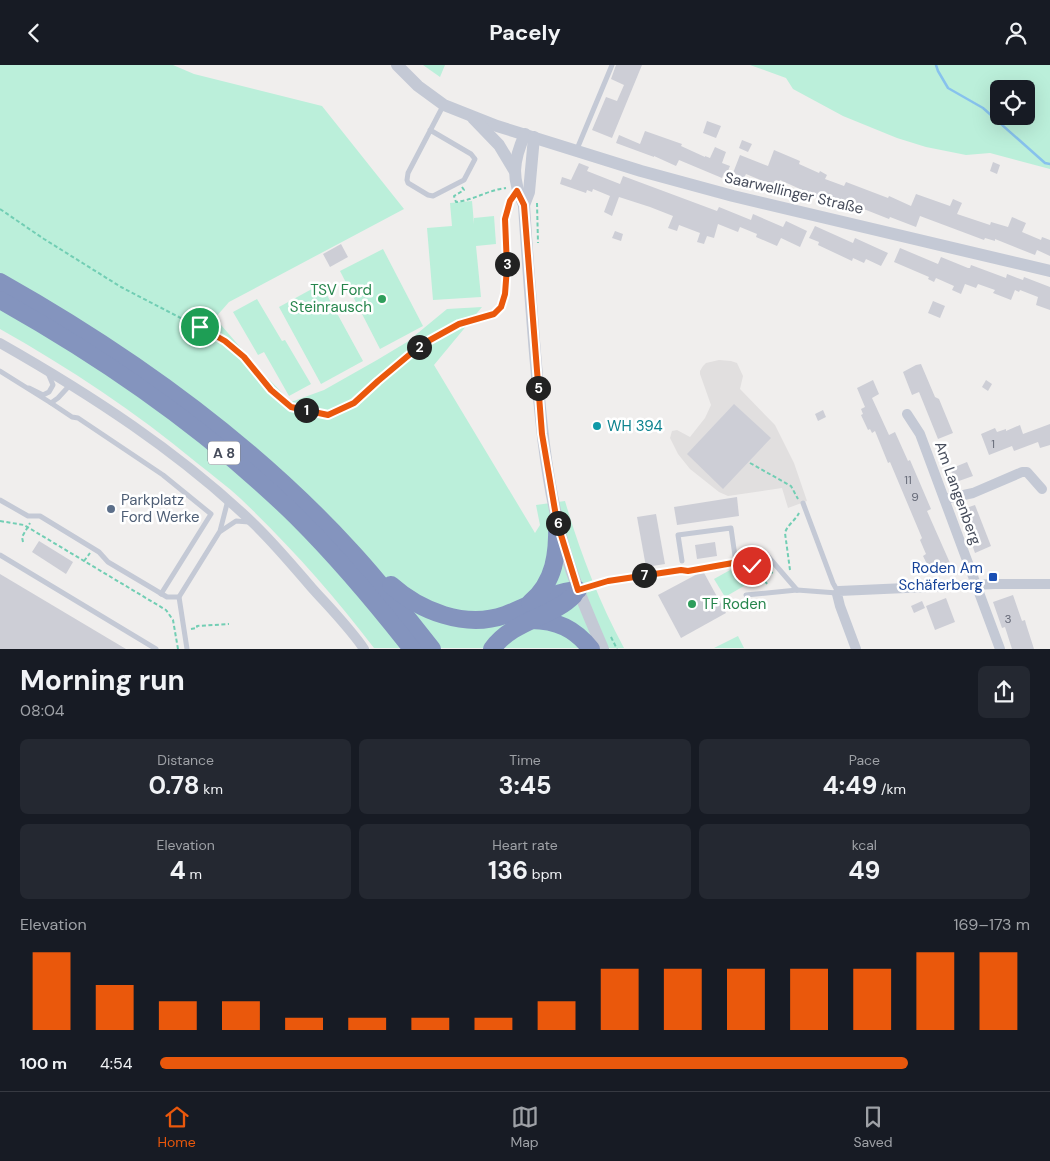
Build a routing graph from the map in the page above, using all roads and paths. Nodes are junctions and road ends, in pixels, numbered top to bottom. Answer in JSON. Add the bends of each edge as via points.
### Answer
{"nodes":[{"id":1,"x":398,"y":65,"type":"edge"},
{"id":2,"x":612,"y":65,"type":"edge"},
{"id":3,"x":444,"y":105,"type":"junction"},
{"id":4,"x":471,"y":117,"type":"junction"},
{"id":5,"x":430,"y":130,"type":"junction"},
{"id":6,"x":529,"y":136,"type":"junction"},
{"id":7,"x":577,"y":150,"type":"junction"},
{"id":8,"x":514,"y":170,"type":"junction"},
{"id":9,"x":517,"y":189,"type":"junction"},
{"id":10,"x":464,"y":190,"type":"dead end"},
{"id":11,"x":537,"y":197,"type":"dead end"},
{"id":12,"x":524,"y":205,"type":"junction"},
{"id":13,"x":0,"y":209,"type":"edge"},
{"id":14,"x":538,"y":245,"type":"dead end"},
{"id":15,"x":1050,"y":271,"type":"edge"},
{"id":16,"x":0,"y":282,"type":"edge"},
{"id":17,"x":0,"y":300,"type":"edge"},
{"id":18,"x":0,"y":343,"type":"edge"},
{"id":19,"x":45,"y":369,"type":"junction"},
{"id":20,"x":0,"y":371,"type":"edge"},
{"id":21,"x":71,"y":385,"type":"junction"},
{"id":22,"x":28,"y":388,"type":"junction"},
{"id":23,"x":51,"y":403,"type":"junction"},
{"id":24,"x":908,"y":414,"type":"dead end"},
{"id":25,"x":750,"y":463,"type":"dead end"},
{"id":26,"x":1042,"y":489,"type":"dead end"},
{"id":27,"x":945,"y":499,"type":"junction"},
{"id":28,"x":0,"y":500,"type":"edge"},
{"id":29,"x":228,"y":500,"type":"junction"},
{"id":30,"x":801,"y":505,"type":"junction"},
{"id":31,"x":33,"y":516,"type":"junction"},
{"id":32,"x":0,"y":521,"type":"edge"},
{"id":33,"x":557,"y":522,"type":"junction"},
{"id":34,"x":254,"y":523,"type":"junction"},
{"id":35,"x":28,"y":528,"type":"junction"},
{"id":36,"x":220,"y":531,"type":"junction"},
{"id":37,"x":24,"y":541,"type":"dead end"},
{"id":38,"x":92,"y":549,"type":"junction"},
{"id":39,"x":349,"y":549,"type":"junction"},
{"id":40,"x":0,"y":555,"type":"edge"},
{"id":41,"x":84,"y":561,"type":"junction"},
{"id":42,"x":682,"y":561,"type":"dead end"},
{"id":43,"x":744,"y":561,"type":"dead end"},
{"id":44,"x":737,"y":563,"type":"dead end"},
{"id":45,"x":752,"y":566,"type":"junction"},
{"id":46,"x":785,"y":576,"type":"junction"},
{"id":47,"x":1050,"y":584,"type":"edge"},
{"id":48,"x":976,"y":586,"type":"junction"},
{"id":49,"x":795,"y":587,"type":"junction"},
{"id":50,"x":578,"y":590,"type":"junction"},
{"id":51,"x":778,"y":592,"type":"junction"},
{"id":52,"x":838,"y":592,"type":"junction"},
{"id":53,"x":161,"y":593,"type":"junction"},
{"id":54,"x":746,"y":595,"type":"dead end"},
{"id":55,"x":178,"y":597,"type":"junction"},
{"id":56,"x":529,"y":613,"type":"junction"},
{"id":57,"x":229,"y":624,"type":"dead end"},
{"id":58,"x":183,"y":630,"type":"junction"},
{"id":59,"x":174,"y":631,"type":"junction"},
{"id":60,"x":609,"y":634,"type":"dead end"},
{"id":61,"x":156,"y":649,"type":"edge"},
{"id":62,"x":178,"y":649,"type":"edge"},
{"id":63,"x":187,"y":649,"type":"edge"},
{"id":64,"x":364,"y":649,"type":"edge"},
{"id":65,"x":412,"y":649,"type":"edge"},
{"id":66,"x":432,"y":649,"type":"edge"},
{"id":67,"x":492,"y":649,"type":"edge"},
{"id":68,"x":591,"y":649,"type":"edge"},
{"id":69,"x":602,"y":649,"type":"edge"},
{"id":70,"x":617,"y":649,"type":"edge"},
{"id":71,"x":856,"y":649,"type":"edge"},
{"id":72,"x":1000,"y":649,"type":"edge"}],
"edges":[{"from":1,"to":3,"type":"street","via":[[418,86]]},
{"from":2,"to":7,"type":"lane"},
{"from":3,"to":4,"type":"street"},
{"from":3,"to":5,"type":"lane"},
{"from":4,"to":6,"type":"street","name":"Saarwellinger Straße"},
{"from":4,"to":8,"type":"street","via":[[499,145]]},
{"from":5,"to":5,"type":"lane","via":[[475,159],[464,180],[433,196],[407,180]]},
{"from":6,"to":7,"type":"street","name":"Saarwellinger Straße"},
{"from":6,"to":8,"type":"street","via":[[515,158]]},
{"from":6,"to":12,"type":"street","via":[[528,192]]},
{"from":7,"to":15,"type":"street","name":"Saarwellinger Straße","via":[[733,196]]},
{"from":8,"to":9,"type":"street"},
{"from":9,"to":10,"type":"path","via":[[500,189],[456,202],[454,196]]},
{"from":9,"to":12,"type":"street"},
{"from":9,"to":13,"type":"path","via":[[505,219],[507,267],[501,307],[494,314],[459,324],[421,345],[354,403],[328,415],[291,407],[225,341],[121,287]]},
{"from":11,"to":14,"type":"path"},
{"from":12,"to":33,"type":"street","via":[[542,434]]},
{"from":16,"to":39,"type":"highway","name":"A 8","number":"A 8","via":[[165,386],[262,465]]},
{"from":17,"to":65,"type":"highway","name":"A 8","number":"A 8","via":[[124,376],[210,440],[296,517],[370,597]]},
{"from":18,"to":19,"type":"street"},
{"from":19,"to":21,"type":"street"},
{"from":19,"to":22,"type":"lane","via":[[53,385],[49,393],[44,395]]},
{"from":20,"to":22,"type":"lane"},
{"from":21,"to":23,"type":"lane"},
{"from":21,"to":29,"type":"street","via":[[167,452]]},
{"from":22,"to":23,"type":"lane"},
{"from":23,"to":53,"type":"lane","via":[[72,417],[78,417],[146,463],[211,514]]},
{"from":24,"to":27,"type":"street","name":"Am Langenberg","via":[[920,434]]},
{"from":25,"to":30,"type":"path","via":[[791,486]]},
{"from":26,"to":27,"type":"street","via":[[1028,472],[1022,472],[973,493]]},
{"from":27,"to":48,"type":"street","name":"Am Langenberg"},
{"from":28,"to":31,"type":"lane"},
{"from":29,"to":34,"type":"street"},
{"from":29,"to":36,"type":"lane"},
{"from":30,"to":49,"type":"path","via":[[785,533]]},
{"from":30,"to":52,"type":"lane"},
{"from":31,"to":35,"type":"path"},
{"from":31,"to":38,"type":"lane","via":[[40,516]]},
{"from":32,"to":35,"type":"path"},
{"from":33,"to":50,"type":"street"},
{"from":33,"to":56,"type":"highway","via":[[556,555],[547,583]]},
{"from":34,"to":36,"type":"lane","via":[[236,521]]},
{"from":34,"to":64,"type":"street"},
{"from":35,"to":37,"type":"path","via":[[22,537]]},
{"from":35,"to":41,"type":"path"},
{"from":36,"to":55,"type":"lane"},
{"from":38,"to":41,"type":"path"},
{"from":38,"to":53,"type":"lane"},
{"from":39,"to":56,"type":"highway","via":[[403,595],[441,615],[486,619]]},
{"from":39,"to":66,"type":"highway","name":"A 8","number":"A 8"},
{"from":40,"to":61,"type":"lane"},
{"from":41,"to":59,"type":"path","via":[[166,610],[172,616]]},
{"from":42,"to":46,"type":"lane","via":[[678,535],[731,528],[735,556],[766,554]]},
{"from":43,"to":45,"type":"path"},
{"from":44,"to":50,"type":"path","via":[[608,581]]},
{"from":45,"to":46,"type":"path"},
{"from":45,"to":51,"type":"path","via":[[769,587]]},
{"from":46,"to":49,"type":"lane"},
{"from":47,"to":48,"type":"street"},
{"from":48,"to":52,"type":"street"},
{"from":48,"to":72,"type":"street","name":"Am Langenberg"},
{"from":49,"to":51,"type":"lane"},
{"from":49,"to":52,"type":"lane"},
{"from":50,"to":56,"type":"highway","via":[[573,597]]},
{"from":50,"to":69,"type":"street"},
{"from":51,"to":54,"type":"lane"},
{"from":52,"to":71,"type":"street"},
{"from":53,"to":55,"type":"lane","via":[[167,597]]},
{"from":55,"to":58,"type":"lane"},
{"from":56,"to":67,"type":"highway","via":[[498,639]]},
{"from":56,"to":68,"type":"highway","via":[[570,629]]},
{"from":57,"to":58,"type":"path"},
{"from":58,"to":59,"type":"path"},
{"from":58,"to":63,"type":"lane"},
{"from":59,"to":62,"type":"path"},
{"from":60,"to":70,"type":"path"}]}
